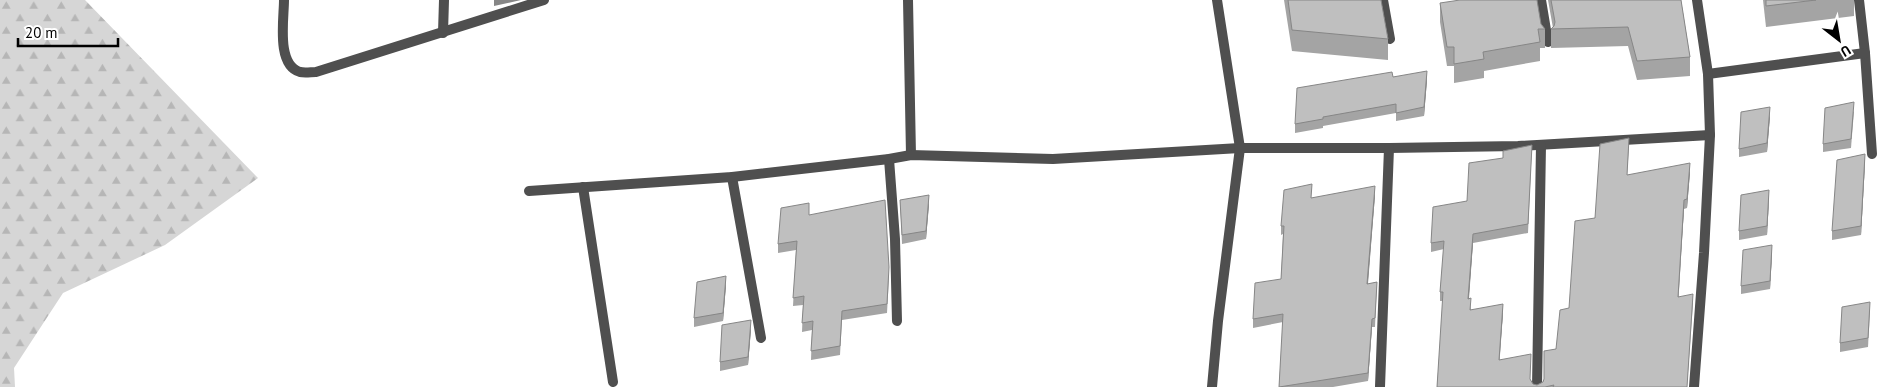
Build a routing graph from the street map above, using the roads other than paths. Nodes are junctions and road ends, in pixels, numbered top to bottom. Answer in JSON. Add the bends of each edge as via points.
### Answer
{"nodes":[{"id":1,"x":284,"y":0,"type":"edge"},
{"id":2,"x":444,"y":0,"type":"edge"},
{"id":3,"x":544,"y":0,"type":"edge"},
{"id":4,"x":908,"y":0,"type":"edge"},
{"id":5,"x":1217,"y":0,"type":"edge"},
{"id":6,"x":1383,"y":0,"type":"edge"},
{"id":7,"x":1541,"y":0,"type":"edge"},
{"id":8,"x":1697,"y":0,"type":"edge"},
{"id":9,"x":1859,"y":0,"type":"edge"},
{"id":10,"x":443,"y":33,"type":"junction"},
{"id":11,"x":1390,"y":39,"type":"edge"},
{"id":12,"x":1548,"y":42,"type":"dead end"},
{"id":13,"x":1865,"y":53,"type":"junction"},
{"id":14,"x":1708,"y":74,"type":"junction"},
{"id":15,"x":1710,"y":135,"type":"junction"},
{"id":16,"x":1541,"y":145,"type":"junction"},
{"id":17,"x":1240,"y":148,"type":"junction"},
{"id":18,"x":1389,"y":148,"type":"junction"},
{"id":19,"x":1872,"y":154,"type":"dead end"},
{"id":20,"x":911,"y":155,"type":"junction"},
{"id":21,"x":889,"y":160,"type":"junction"},
{"id":22,"x":732,"y":177,"type":"junction"},
{"id":23,"x":583,"y":187,"type":"junction"},
{"id":24,"x":529,"y":191,"type":"dead end"},
{"id":25,"x":897,"y":322,"type":"dead end"},
{"id":26,"x":761,"y":338,"type":"dead end"},
{"id":27,"x":613,"y":382,"type":"dead end"},
{"id":28,"x":1212,"y":387,"type":"edge"},
{"id":29,"x":1380,"y":387,"type":"edge"},
{"id":30,"x":1537,"y":387,"type":"edge"},
{"id":31,"x":1694,"y":387,"type":"edge"}],
"edges":[{"from":1,"to":10,"type":"street","via":[[284,51],[294,69],[301,72],[316,72]]},
{"from":2,"to":10,"type":"street"},
{"from":3,"to":10,"type":"street"},
{"from":4,"to":20,"type":"street"},
{"from":5,"to":17,"type":"street"},
{"from":6,"to":11,"type":"street"},
{"from":7,"to":12,"type":"street"},
{"from":8,"to":14,"type":"street"},
{"from":9,"to":13,"type":"street"},
{"from":13,"to":14,"type":"street"},
{"from":13,"to":19,"type":"street"},
{"from":14,"to":15,"type":"street"},
{"from":15,"to":16,"type":"street"},
{"from":15,"to":31,"type":"street"},
{"from":16,"to":18,"type":"street"},
{"from":16,"to":30,"type":"street"},
{"from":17,"to":18,"type":"street"},
{"from":17,"to":20,"type":"street","via":[[1053,159]]},
{"from":17,"to":28,"type":"street"},
{"from":18,"to":29,"type":"street"},
{"from":20,"to":21,"type":"street"},
{"from":21,"to":22,"type":"street"},
{"from":21,"to":25,"type":"street"},
{"from":22,"to":23,"type":"street"},
{"from":22,"to":26,"type":"street"},
{"from":23,"to":24,"type":"street"},
{"from":23,"to":27,"type":"street"}]}
